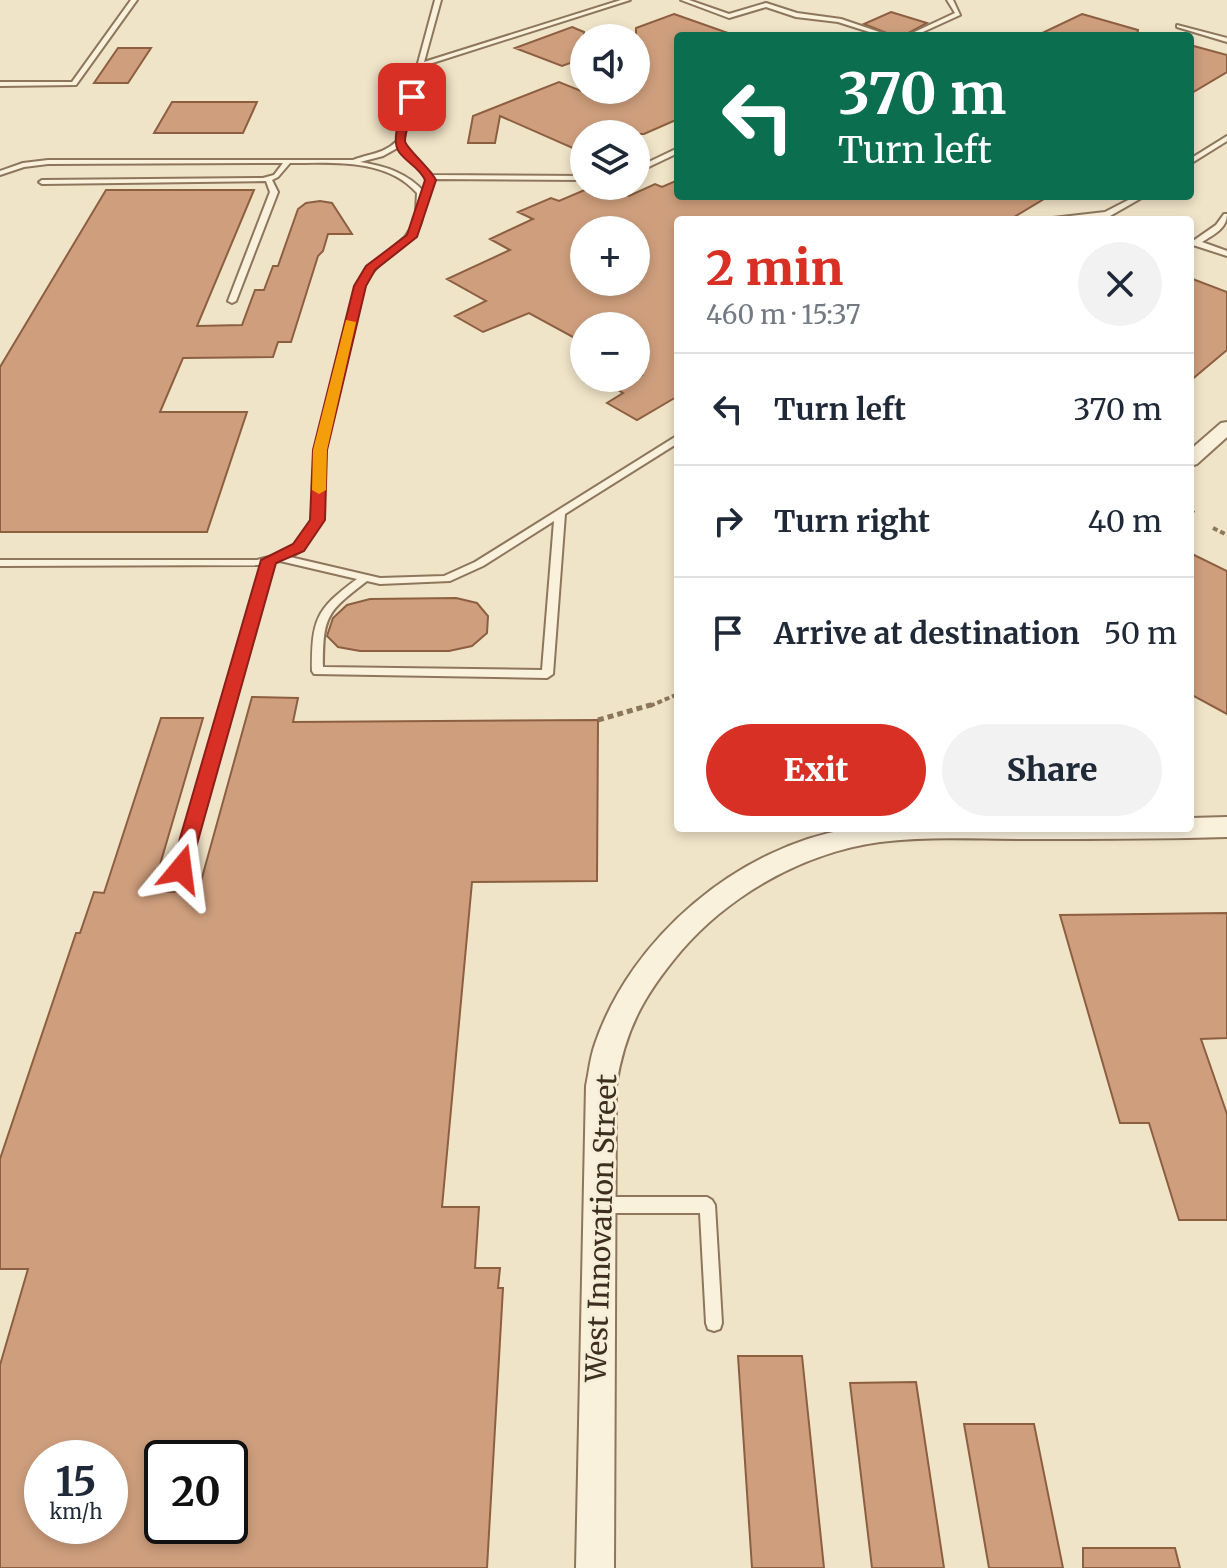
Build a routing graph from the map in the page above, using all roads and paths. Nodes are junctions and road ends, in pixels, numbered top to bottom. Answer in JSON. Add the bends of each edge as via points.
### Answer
{"nodes":[{"id":1,"x":134,"y":0,"type":"edge"},
{"id":2,"x":438,"y":0,"type":"edge"},
{"id":3,"x":627,"y":0,"type":"edge"},
{"id":4,"x":684,"y":0,"type":"edge"},
{"id":5,"x":950,"y":0,"type":"edge"},
{"id":6,"x":1179,"y":26,"type":"dead end"},
{"id":7,"x":876,"y":32,"type":"edge"},
{"id":8,"x":918,"y":32,"type":"edge"},
{"id":9,"x":1227,"y":40,"type":"edge"},
{"id":10,"x":421,"y":65,"type":"junction"},
{"id":11,"x":0,"y":84,"type":"edge"},
{"id":12,"x":1227,"y":138,"type":"edge"},
{"id":13,"x":400,"y":141,"type":"junction"},
{"id":14,"x":674,"y":152,"type":"edge"},
{"id":15,"x":1194,"y":159,"type":"edge"},
{"id":16,"x":288,"y":161,"type":"junction"},
{"id":17,"x":345,"y":161,"type":"junction"},
{"id":18,"x":650,"y":164,"type":"edge"},
{"id":19,"x":0,"y":173,"type":"edge"},
{"id":20,"x":430,"y":177,"type":"junction"},
{"id":21,"x":570,"y":178,"type":"edge"},
{"id":22,"x":268,"y":179,"type":"junction"},
{"id":23,"x":42,"y":182,"type":"dead end"},
{"id":24,"x":1133,"y":200,"type":"edge"},
{"id":25,"x":422,"y":201,"type":"junction"},
{"id":26,"x":1089,"y":216,"type":"edge"},
{"id":27,"x":1227,"y":216,"type":"edge"},
{"id":28,"x":1227,"y":254,"type":"edge"},
{"id":29,"x":232,"y":301,"type":"dead end"},
{"id":30,"x":1227,"y":427,"type":"edge"},
{"id":31,"x":674,"y":442,"type":"edge"},
{"id":32,"x":1194,"y":456,"type":"edge"},
{"id":33,"x":560,"y":513,"type":"junction"},
{"id":34,"x":1213,"y":528,"type":"dead end"},
{"id":35,"x":1227,"y":535,"type":"edge"},
{"id":36,"x":275,"y":559,"type":"junction"},
{"id":37,"x":0,"y":563,"type":"edge"},
{"id":38,"x":365,"y":578,"type":"junction"},
{"id":39,"x":674,"y":696,"type":"edge"},
{"id":40,"x":598,"y":720,"type":"dead end"},
{"id":41,"x":1227,"y":827,"type":"edge"},
{"id":42,"x":1194,"y":828,"type":"edge"},
{"id":43,"x":886,"y":832,"type":"edge"},
{"id":44,"x":181,"y":869,"type":"dead end"},
{"id":45,"x":598,"y":1205,"type":"junction"},
{"id":46,"x":714,"y":1323,"type":"dead end"},
{"id":47,"x":595,"y":1568,"type":"edge"}],
"edges":[{"from":1,"to":11,"type":"lane","via":[[74,84]]},
{"from":2,"to":10,"type":"lane"},
{"from":3,"to":10,"type":"lane"},
{"from":4,"to":7,"type":"lane","via":[[729,16],[766,5]]},
{"from":5,"to":8,"type":"lane","via":[[958,14]]},
{"from":6,"to":9,"type":"lane"},
{"from":10,"to":13,"type":"lane"},
{"from":12,"to":15,"type":"lane"},
{"from":13,"to":17,"type":"lane","via":[[382,154]]},
{"from":13,"to":20,"type":"lane"},
{"from":14,"to":18,"type":"lane"},
{"from":16,"to":17,"type":"lane"},
{"from":16,"to":19,"type":"lane","via":[[48,162]]},
{"from":16,"to":22,"type":"lane","via":[[284,170]]},
{"from":17,"to":25,"type":"lane","via":[[407,180]]},
{"from":20,"to":21,"type":"lane"},
{"from":20,"to":25,"type":"lane"},
{"from":22,"to":23,"type":"lane"},
{"from":22,"to":29,"type":"lane","via":[[274,192]]},
{"from":24,"to":26,"type":"lane","via":[[1107,214]]},
{"from":25,"to":36,"type":"lane","via":[[412,237],[371,268],[360,286],[320,450],[317,520],[299,548]]},
{"from":27,"to":28,"type":"lane","via":[[1196,243]]},
{"from":30,"to":32,"type":"street"},
{"from":31,"to":33,"type":"lane"},
{"from":33,"to":38,"type":"lane","via":[[446,579]]},
{"from":33,"to":38,"type":"lane","via":[[547,674],[318,671],[318,640],[327,607]]},
{"from":34,"to":35,"type":"path"},
{"from":36,"to":37,"type":"lane"},
{"from":36,"to":38,"type":"lane"},
{"from":36,"to":44,"type":"lane"},
{"from":39,"to":40,"type":"path"},
{"from":41,"to":42,"type":"street"},
{"from":43,"to":45,"type":"street","name":"West Innovation Street","via":[[818,846],[761,871],[702,910],[669,943],[610,1040],[601,1086]]},
{"from":45,"to":46,"type":"lane","via":[[707,1205]]},
{"from":45,"to":47,"type":"street","name":"West Innovation Street"}]}
